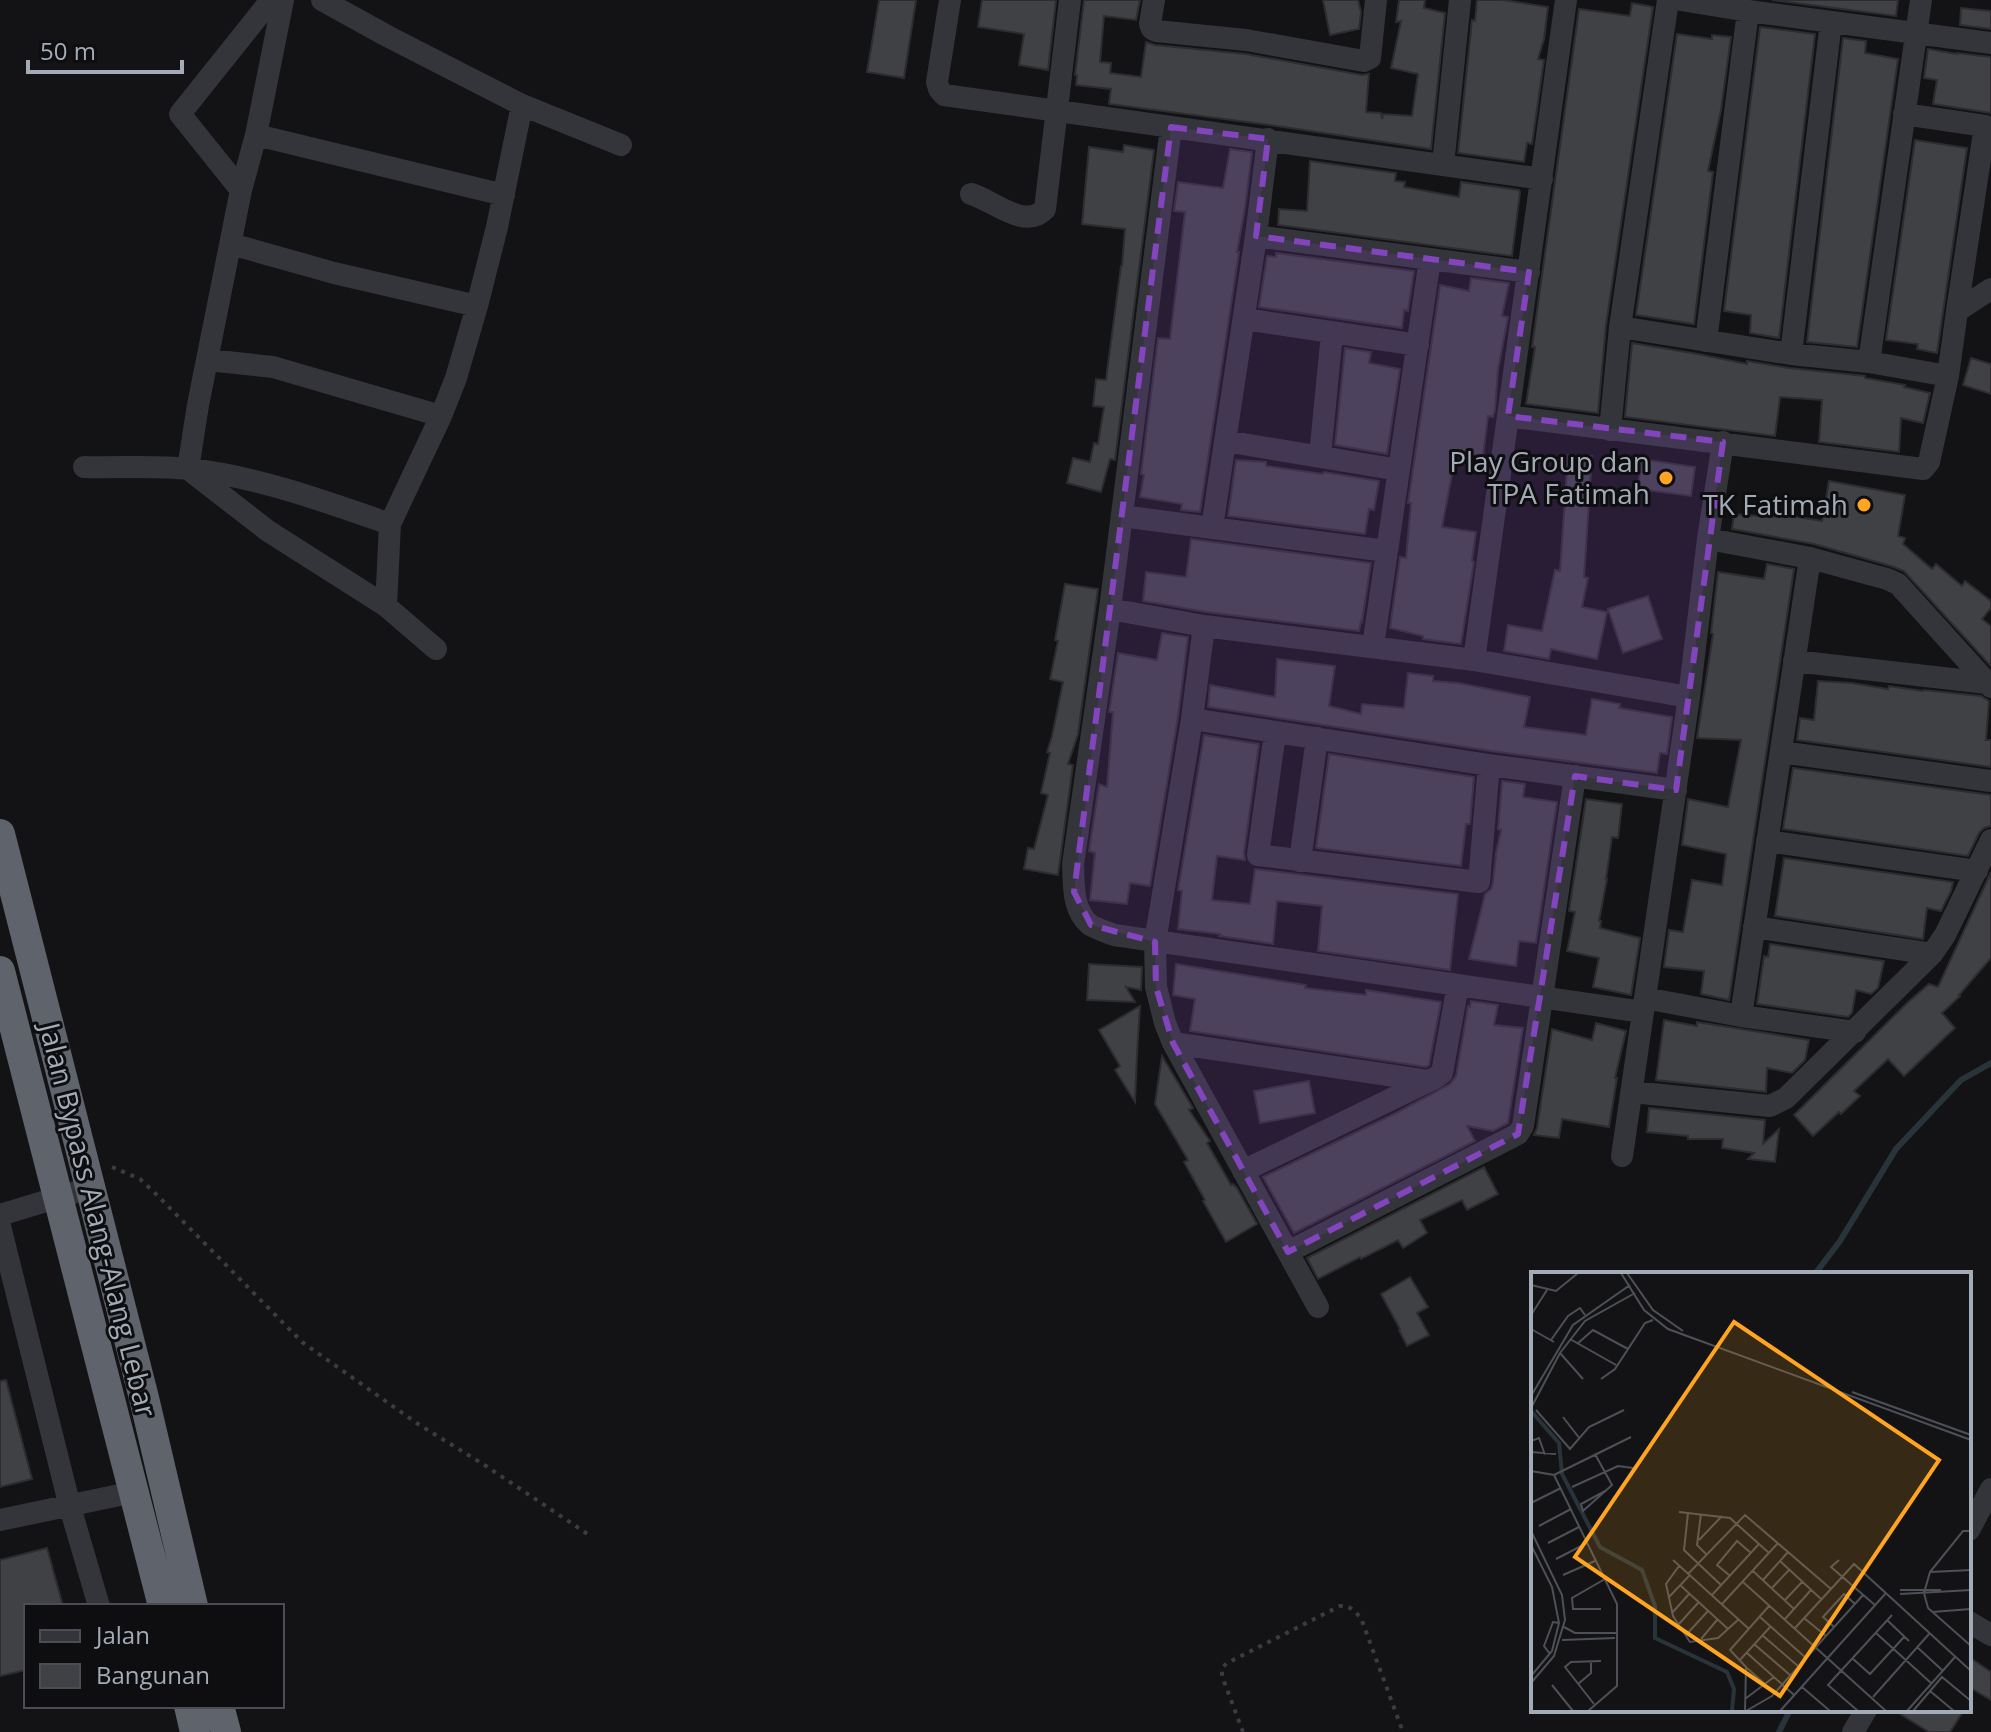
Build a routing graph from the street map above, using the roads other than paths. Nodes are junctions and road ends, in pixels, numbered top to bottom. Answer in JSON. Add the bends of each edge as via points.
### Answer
{"nodes":[{"id":1,"x":271,"y":0,"type":"edge"},
{"id":2,"x":283,"y":0,"type":"edge"},
{"id":3,"x":322,"y":0,"type":"edge"},
{"id":4,"x":950,"y":0,"type":"edge"},
{"id":5,"x":1070,"y":0,"type":"edge"},
{"id":6,"x":1154,"y":0,"type":"edge"},
{"id":7,"x":1376,"y":0,"type":"edge"},
{"id":8,"x":1460,"y":0,"type":"edge"},
{"id":9,"x":1566,"y":0,"type":"edge"},
{"id":10,"x":1668,"y":0,"type":"edge"},
{"id":11,"x":1681,"y":0,"type":"edge"},
{"id":12,"x":1921,"y":0,"type":"edge"},
{"id":13,"x":1748,"y":11,"type":"junction"},
{"id":14,"x":1831,"y":22,"type":"junction"},
{"id":15,"x":1916,"y":33,"type":"junction"},
{"id":16,"x":1991,"y":43,"type":"edge"},
{"id":17,"x":522,"y":105,"type":"junction"},
{"id":18,"x":1057,"y":111,"type":"junction"},
{"id":19,"x":1904,"y":114,"type":"junction"},
{"id":20,"x":1171,"y":127,"type":"junction"},
{"id":21,"x":1988,"y":127,"type":"edge"},
{"id":22,"x":256,"y":135,"type":"junction"},
{"id":23,"x":1268,"y":139,"type":"junction"},
{"id":24,"x":621,"y":145,"type":"dead end"},
{"id":25,"x":1443,"y":165,"type":"junction"},
{"id":26,"x":1542,"y":179,"type":"junction"},
{"id":27,"x":241,"y":190,"type":"junction"},
{"id":28,"x":971,"y":194,"type":"dead end"},
{"id":29,"x":504,"y":195,"type":"junction"},
{"id":30,"x":1256,"y":236,"type":"junction"},
{"id":31,"x":231,"y":244,"type":"junction"},
{"id":32,"x":1430,"y":259,"type":"junction"},
{"id":33,"x":1529,"y":272,"type":"junction"},
{"id":34,"x":1991,"y":289,"type":"edge"},
{"id":35,"x":477,"y":306,"type":"junction"},
{"id":36,"x":1957,"y":311,"type":"junction"},
{"id":37,"x":1244,"y":319,"type":"junction"},
{"id":38,"x":1620,"y":327,"type":"junction"},
{"id":39,"x":1332,"y":333,"type":"junction"},
{"id":40,"x":1706,"y":341,"type":"junction"},
{"id":41,"x":1418,"y":345,"type":"junction"},
{"id":42,"x":1791,"y":354,"type":"junction"},
{"id":43,"x":208,"y":360,"type":"junction"},
{"id":44,"x":1869,"y":362,"type":"junction"},
{"id":45,"x":1948,"y":376,"type":"junction"},
{"id":46,"x":441,"y":416,"type":"junction"},
{"id":47,"x":1508,"y":416,"type":"junction"},
{"id":48,"x":1610,"y":430,"type":"junction"},
{"id":49,"x":1225,"y":441,"type":"junction"},
{"id":50,"x":1723,"y":442,"type":"junction"},
{"id":51,"x":1320,"y":456,"type":"junction"},
{"id":52,"x":84,"y":467,"type":"dead end"},
{"id":53,"x":188,"y":469,"type":"junction"},
{"id":54,"x":1399,"y":470,"type":"junction"},
{"id":55,"x":1122,"y":516,"type":"junction"},
{"id":56,"x":390,"y":524,"type":"junction"},
{"id":57,"x":1212,"y":528,"type":"junction"},
{"id":58,"x":1708,"y":539,"type":"junction"},
{"id":59,"x":1386,"y":551,"type":"junction"},
{"id":60,"x":1810,"y":558,"type":"junction"},
{"id":61,"x":386,"y":606,"type":"junction"},
{"id":62,"x":1110,"y":609,"type":"junction"},
{"id":63,"x":1204,"y":626,"type":"junction"},
{"id":64,"x":1373,"y":646,"type":"junction"},
{"id":65,"x":436,"y":649,"type":"dead end"},
{"id":66,"x":1474,"y":660,"type":"junction"},
{"id":67,"x":1794,"y":661,"type":"junction"},
{"id":68,"x":1989,"y":685,"type":"edge"},
{"id":69,"x":1689,"y":697,"type":"junction"},
{"id":70,"x":1192,"y":719,"type":"junction"},
{"id":71,"x":1275,"y":733,"type":"junction"},
{"id":72,"x":1317,"y":738,"type":"junction"},
{"id":73,"x":1781,"y":752,"type":"junction"},
{"id":74,"x":1489,"y":765,"type":"junction"},
{"id":75,"x":1575,"y":776,"type":"junction"},
{"id":76,"x":1991,"y":781,"type":"edge"},
{"id":77,"x":1676,"y":790,"type":"junction"},
{"id":78,"x":0,"y":834,"type":"edge"},
{"id":79,"x":1991,"y":840,"type":"edge"},
{"id":80,"x":1767,"y":841,"type":"junction"},
{"id":81,"x":1300,"y":861,"type":"junction"},
{"id":82,"x":1977,"y":871,"type":"junction"},
{"id":83,"x":1754,"y":927,"type":"junction"},
{"id":84,"x":1155,"y":942,"type":"junction"},
{"id":85,"x":1932,"y":954,"type":"junction"},
{"id":86,"x":0,"y":971,"type":"edge"},
{"id":87,"x":1458,"y":985,"type":"junction"},
{"id":88,"x":1541,"y":997,"type":"junction"},
{"id":89,"x":1644,"y":1005,"type":"junction"},
{"id":90,"x":1741,"y":1016,"type":"junction"},
{"id":91,"x":1855,"y":1032,"type":"junction"},
{"id":92,"x":1173,"y":1043,"type":"junction"},
{"id":93,"x":1428,"y":1081,"type":"junction"},
{"id":94,"x":1632,"y":1092,"type":"junction"},
{"id":95,"x":1622,"y":1156,"type":"dead end"},
{"id":96,"x":1243,"y":1171,"type":"junction"},
{"id":97,"x":86,"y":1173,"type":"junction"},
{"id":98,"x":59,"y":1197,"type":"junction"},
{"id":99,"x":0,"y":1215,"type":"edge"},
{"id":100,"x":0,"y":1226,"type":"edge"},
{"id":101,"x":1288,"y":1252,"type":"junction"},
{"id":102,"x":1318,"y":1307,"type":"dead end"},
{"id":103,"x":1991,"y":1489,"type":"edge"},
{"id":104,"x":134,"y":1492,"type":"junction"},
{"id":105,"x":70,"y":1507,"type":"junction"},
{"id":106,"x":0,"y":1520,"type":"edge"},
{"id":107,"x":1971,"y":1526,"type":"edge"},
{"id":108,"x":98,"y":1604,"type":"edge"},
{"id":109,"x":162,"y":1604,"type":"edge"},
{"id":110,"x":193,"y":1604,"type":"edge"},
{"id":111,"x":1971,"y":1623,"type":"edge"},
{"id":112,"x":1991,"y":1635,"type":"edge"},
{"id":113,"x":189,"y":1708,"type":"edge"},
{"id":114,"x":220,"y":1708,"type":"edge"},
{"id":115,"x":195,"y":1732,"type":"edge"},
{"id":116,"x":226,"y":1732,"type":"edge"}],
"edges":[{"from":1,"to":27,"type":"street","via":[[180,114]]},
{"from":2,"to":22,"type":"street"},
{"from":3,"to":17,"type":"street"},
{"from":4,"to":18,"type":"street","via":[[937,82],[944,95]]},
{"from":5,"to":18,"type":"street"},
{"from":6,"to":7,"type":"street","via":[[1150,24],[1156,31],[1364,61],[1370,58]]},
{"from":8,"to":25,"type":"street"},
{"from":9,"to":26,"type":"street"},
{"from":10,"to":38,"type":"street"},
{"from":11,"to":13,"type":"street"},
{"from":12,"to":15,"type":"street"},
{"from":13,"to":14,"type":"street"},
{"from":13,"to":40,"type":"street"},
{"from":14,"to":15,"type":"street"},
{"from":14,"to":42,"type":"street"},
{"from":15,"to":16,"type":"street"},
{"from":15,"to":19,"type":"street"},
{"from":17,"to":24,"type":"street"},
{"from":17,"to":29,"type":"street"},
{"from":18,"to":20,"type":"street"},
{"from":18,"to":28,"type":"street","via":[[1043,212],[1017,215]]},
{"from":19,"to":21,"type":"street"},
{"from":19,"to":44,"type":"street"},
{"from":20,"to":23,"type":"street"},
{"from":20,"to":55,"type":"street"},
{"from":21,"to":36,"type":"street"},
{"from":22,"to":27,"type":"street"},
{"from":22,"to":29,"type":"street"},
{"from":23,"to":25,"type":"street"},
{"from":23,"to":30,"type":"street"},
{"from":25,"to":26,"type":"street"},
{"from":26,"to":33,"type":"street"},
{"from":27,"to":31,"type":"street"},
{"from":29,"to":35,"type":"street"},
{"from":30,"to":32,"type":"street"},
{"from":30,"to":37,"type":"street"},
{"from":31,"to":35,"type":"street"},
{"from":31,"to":43,"type":"street"},
{"from":32,"to":33,"type":"street"},
{"from":32,"to":41,"type":"street"},
{"from":33,"to":47,"type":"street"},
{"from":34,"to":36,"type":"street"},
{"from":35,"to":46,"type":"street"},
{"from":36,"to":45,"type":"street"},
{"from":37,"to":39,"type":"street"},
{"from":37,"to":49,"type":"street"},
{"from":38,"to":40,"type":"street"},
{"from":38,"to":48,"type":"street"},
{"from":39,"to":41,"type":"street"},
{"from":39,"to":51,"type":"street"},
{"from":40,"to":42,"type":"street"},
{"from":41,"to":54,"type":"street"},
{"from":42,"to":44,"type":"street"},
{"from":43,"to":46,"type":"street","via":[[273,367]]},
{"from":43,"to":53,"type":"street"},
{"from":44,"to":45,"type":"street"},
{"from":45,"to":50,"type":"street","via":[[1923,469]]},
{"from":46,"to":56,"type":"street"},
{"from":47,"to":48,"type":"street"},
{"from":47,"to":66,"type":"street"},
{"from":48,"to":50,"type":"street"},
{"from":49,"to":51,"type":"street"},
{"from":49,"to":57,"type":"street"},
{"from":50,"to":58,"type":"street"},
{"from":51,"to":54,"type":"street"},
{"from":52,"to":53,"type":"street"},
{"from":53,"to":56,"type":"street","via":[[243,479]]},
{"from":53,"to":61,"type":"street","via":[[268,531]]},
{"from":54,"to":59,"type":"street"},
{"from":55,"to":57,"type":"street"},
{"from":55,"to":62,"type":"street"},
{"from":56,"to":61,"type":"street"},
{"from":57,"to":59,"type":"street"},
{"from":58,"to":60,"type":"street"},
{"from":58,"to":69,"type":"street"},
{"from":59,"to":64,"type":"street"},
{"from":60,"to":67,"type":"street"},
{"from":60,"to":68,"type":"street","via":[[1898,584]]},
{"from":61,"to":65,"type":"street"},
{"from":62,"to":63,"type":"street"},
{"from":62,"to":84,"type":"street","via":[[1073,864],[1074,892],[1078,910],[1091,925]]},
{"from":63,"to":64,"type":"street"},
{"from":63,"to":70,"type":"street"},
{"from":64,"to":66,"type":"street"},
{"from":66,"to":69,"type":"street"},
{"from":67,"to":68,"type":"street"},
{"from":67,"to":73,"type":"street"},
{"from":69,"to":77,"type":"street"},
{"from":70,"to":71,"type":"street"},
{"from":70,"to":84,"type":"street"},
{"from":71,"to":72,"type":"street"},
{"from":71,"to":81,"type":"street","via":[[1258,855]]},
{"from":72,"to":74,"type":"street"},
{"from":72,"to":81,"type":"street"},
{"from":73,"to":76,"type":"street"},
{"from":73,"to":80,"type":"street"},
{"from":74,"to":75,"type":"street"},
{"from":74,"to":81,"type":"street","via":[[1479,882]]},
{"from":75,"to":77,"type":"street"},
{"from":75,"to":88,"type":"street"},
{"from":77,"to":89,"type":"street"},
{"from":78,"to":97,"type":"highway","name":"Jalan Bypass Alang-Alang Lebar"},
{"from":79,"to":82,"type":"street"},
{"from":80,"to":82,"type":"street"},
{"from":80,"to":83,"type":"street"},
{"from":82,"to":85,"type":"street"},
{"from":83,"to":85,"type":"street"},
{"from":83,"to":90,"type":"street"},
{"from":84,"to":87,"type":"street"},
{"from":84,"to":92,"type":"street","via":[[1156,987]]},
{"from":85,"to":91,"type":"street"},
{"from":86,"to":98,"type":"highway","name":"Jalan Bypass Alang-Alang Lebar"},
{"from":87,"to":88,"type":"street"},
{"from":87,"to":93,"type":"street","via":[[1442,1073]]},
{"from":88,"to":89,"type":"street"},
{"from":88,"to":101,"type":"street","via":[[1518,1134]]},
{"from":89,"to":90,"type":"street"},
{"from":89,"to":94,"type":"street"},
{"from":90,"to":91,"type":"street"},
{"from":91,"to":94,"type":"street","via":[[1786,1098],[1770,1106]]},
{"from":92,"to":93,"type":"street"},
{"from":92,"to":96,"type":"street"},
{"from":93,"to":96,"type":"street"},
{"from":94,"to":95,"type":"street"},
{"from":96,"to":101,"type":"street"},
{"from":97,"to":98,"type":"street"},
{"from":97,"to":110,"type":"highway","name":"Jalan Bypass Alang-Alang Lebar"},
{"from":98,"to":99,"type":"street"},
{"from":98,"to":104,"type":"highway","name":"Jalan Bypass Alang-Alang Lebar"},
{"from":100,"to":105,"type":"street"},
{"from":101,"to":102,"type":"street"},
{"from":103,"to":107,"type":"street"},
{"from":104,"to":105,"type":"street"},
{"from":104,"to":109,"type":"highway","name":"Jalan Bypass Alang-Alang Lebar"},
{"from":105,"to":106,"type":"street"},
{"from":105,"to":108,"type":"street"},
{"from":111,"to":112,"type":"street"},
{"from":113,"to":115,"type":"highway"},
{"from":114,"to":116,"type":"highway"}]}
